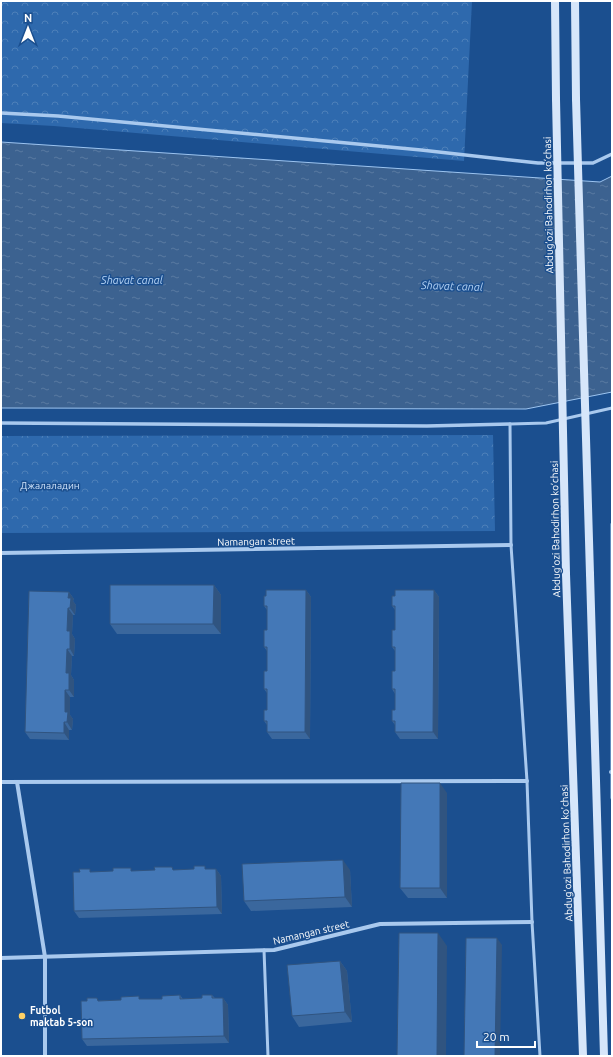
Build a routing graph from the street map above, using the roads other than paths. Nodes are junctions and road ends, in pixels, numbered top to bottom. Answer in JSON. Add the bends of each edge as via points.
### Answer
{"nodes":[{"id":1,"x":556,"y":1,"type":"edge"},
{"id":2,"x":575,"y":1,"type":"edge"},
{"id":3,"x":1,"y":113,"type":"edge"},
{"id":4,"x":612,"y":154,"type":"edge"},
{"id":5,"x":612,"y":408,"type":"edge"},
{"id":6,"x":1,"y":423,"type":"edge"},
{"id":7,"x":510,"y":424,"type":"junction"},
{"id":8,"x":612,"y":524,"type":"edge"},
{"id":9,"x":511,"y":545,"type":"junction"},
{"id":10,"x":1,"y":553,"type":"edge"},
{"id":11,"x":612,"y":772,"type":"edge"},
{"id":12,"x":527,"y":781,"type":"junction"},
{"id":13,"x":1,"y":782,"type":"edge"},
{"id":14,"x":16,"y":782,"type":"junction"},
{"id":15,"x":612,"y":798,"type":"edge"},
{"id":16,"x":532,"y":922,"type":"junction"},
{"id":17,"x":264,"y":950,"type":"junction"},
{"id":18,"x":45,"y":957,"type":"junction"},
{"id":19,"x":1,"y":958,"type":"edge"},
{"id":20,"x":44,"y":1056,"type":"edge"},
{"id":21,"x":268,"y":1056,"type":"edge"},
{"id":22,"x":540,"y":1056,"type":"edge"},
{"id":23,"x":583,"y":1056,"type":"edge"},
{"id":24,"x":604,"y":1056,"type":"edge"}],
"edges":[{"from":1,"to":23,"type":"main road","name":"Abdug’ozi Bahodirhon ko’chasi","bridge":true,"via":[[566,574]]},
{"from":2,"to":24,"type":"main road","bridge":true},
{"from":3,"to":4,"type":"street","via":[[58,116],[538,163],[593,163]]},
{"from":5,"to":7,"type":"lane","via":[[546,423]]},
{"from":6,"to":7,"type":"street","via":[[419,426]]},
{"from":7,"to":9,"type":"lane"},
{"from":8,"to":11,"type":"lane"},
{"from":9,"to":10,"type":"street","name":"Namangan street"},
{"from":9,"to":12,"type":"lane"},
{"from":11,"to":15,"type":"lane"},
{"from":12,"to":14,"type":"street"},
{"from":12,"to":16,"type":"lane"},
{"from":13,"to":14,"type":"street"},
{"from":14,"to":18,"type":"street"},
{"from":16,"to":17,"type":"street","name":"Namangan street","via":[[380,924],[274,950]]},
{"from":16,"to":22,"type":"lane"},
{"from":17,"to":18,"type":"street","name":"Namangan street"},
{"from":17,"to":21,"type":"lane"},
{"from":18,"to":19,"type":"street","name":"Namangan street"},
{"from":18,"to":20,"type":"street"}]}
